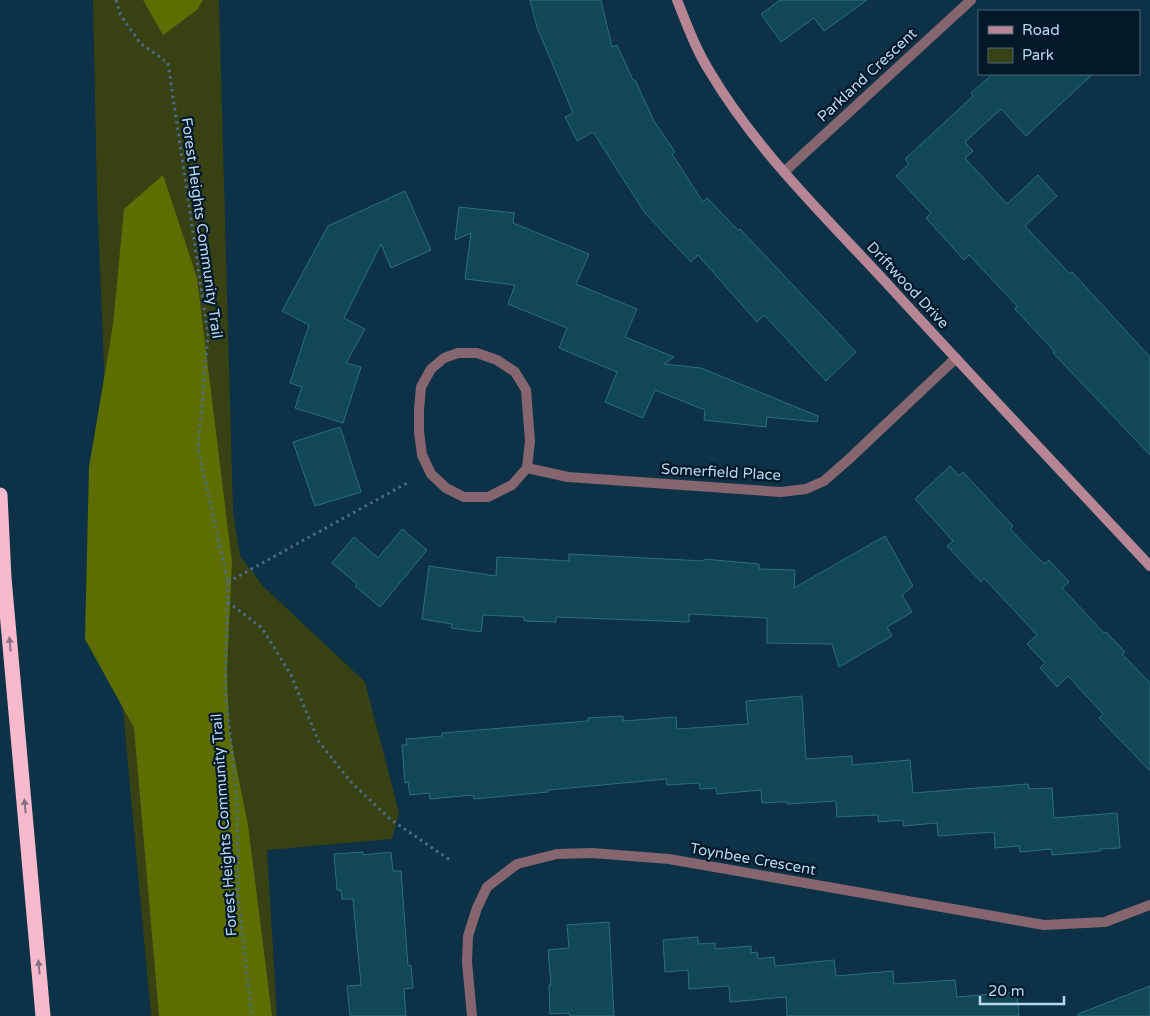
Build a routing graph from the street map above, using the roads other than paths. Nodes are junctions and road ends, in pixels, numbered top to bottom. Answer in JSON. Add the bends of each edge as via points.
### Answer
{"nodes":[{"id":1,"x":677,"y":0,"type":"edge"},
{"id":2,"x":971,"y":0,"type":"edge"},
{"id":3,"x":784,"y":172,"type":"junction"},
{"id":4,"x":956,"y":358,"type":"junction"},
{"id":5,"x":527,"y":468,"type":"junction"},
{"id":6,"x":0,"y":495,"type":"edge"},
{"id":7,"x":1150,"y":566,"type":"edge"},
{"id":8,"x":1150,"y":905,"type":"edge"},
{"id":9,"x":43,"y":1016,"type":"edge"},
{"id":10,"x":472,"y":1016,"type":"edge"}],
"edges":[{"from":1,"to":3,"type":"street","name":"Driftwood Drive","via":[[710,72],[748,129]]},
{"from":2,"to":3,"type":"street","name":"Parkland Crescent"},
{"from":3,"to":4,"type":"street","name":"Driftwood Drive"},
{"from":4,"to":5,"type":"street","name":"Somerfield Place","via":[[824,481],[806,489],[781,492],[568,477]]},
{"from":4,"to":7,"type":"street","name":"Driftwood Drive"},
{"from":5,"to":5,"type":"street","via":[[530,441],[526,390],[515,372],[497,360],[477,353],[444,358],[431,370],[421,387],[418,410],[422,455],[431,474],[446,488],[464,497],[488,497],[512,485]]},
{"from":9,"to":6,"type":"highway","one_way":true,"via":[[4,578]]},
{"from":8,"to":10,"type":"street","name":"Toynbee Crescent","via":[[1105,922],[1044,925],[669,859],[592,853],[557,854],[517,864],[487,887],[468,936]]}]}
